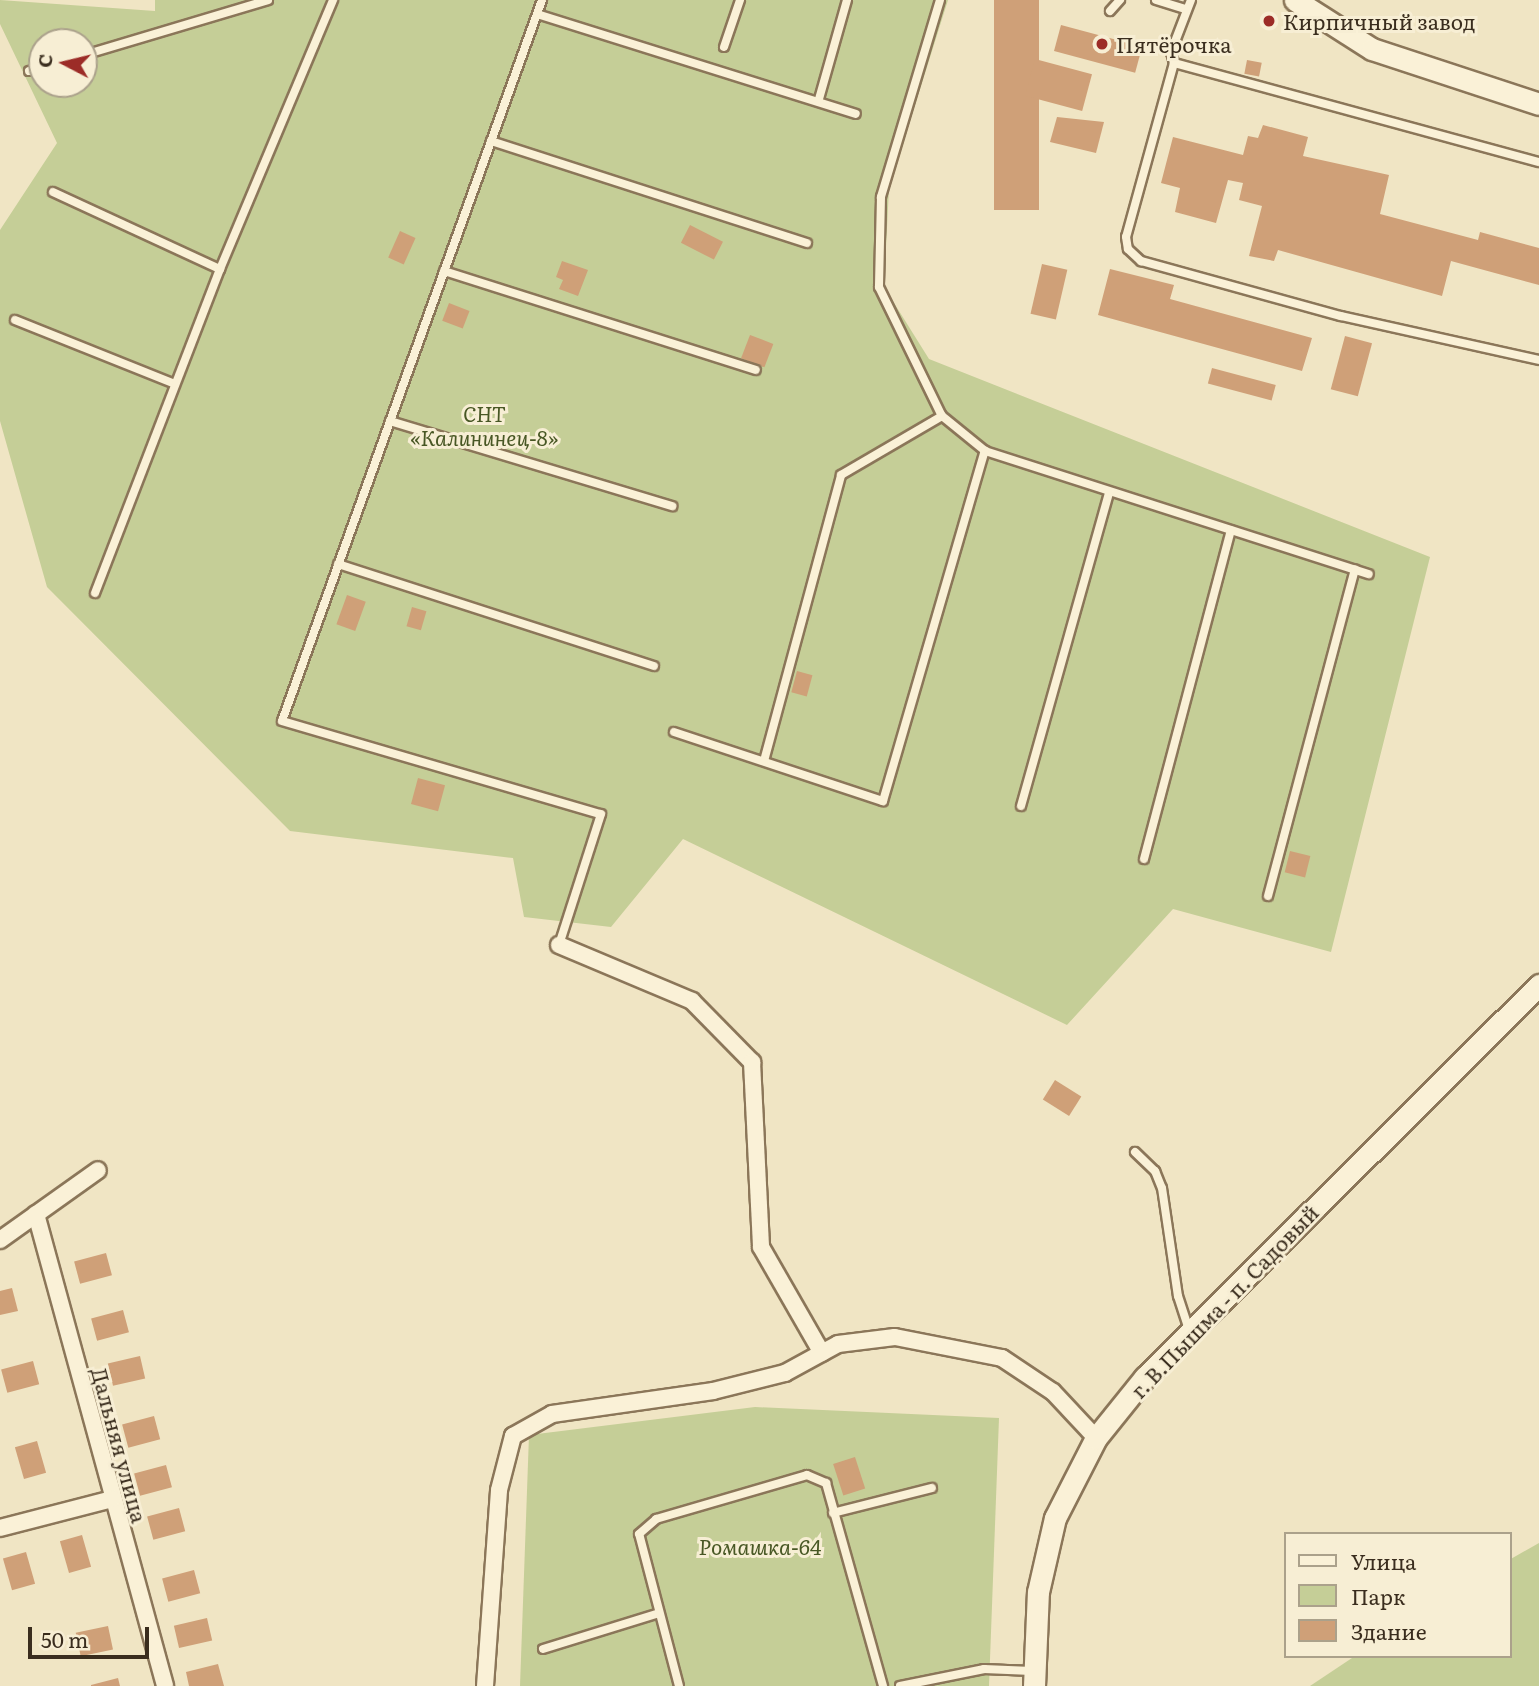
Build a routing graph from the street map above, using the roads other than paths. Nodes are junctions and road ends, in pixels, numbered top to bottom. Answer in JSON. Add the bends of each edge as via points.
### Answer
{"nodes":[{"id":1,"x":268,"y":0,"type":"edge"},
{"id":2,"x":332,"y":0,"type":"edge"},
{"id":3,"x":542,"y":0,"type":"edge"},
{"id":4,"x":740,"y":0,"type":"edge"},
{"id":5,"x":847,"y":0,"type":"edge"},
{"id":6,"x":940,"y":0,"type":"edge"},
{"id":7,"x":1120,"y":0,"type":"edge"},
{"id":8,"x":1156,"y":0,"type":"edge"},
{"id":9,"x":1191,"y":0,"type":"edge"},
{"id":10,"x":1295,"y":0,"type":"edge"},
{"id":11,"x":1186,"y":9,"type":"junction"},
{"id":12,"x":1110,"y":11,"type":"dead end"},
{"id":13,"x":537,"y":14,"type":"junction"},
{"id":14,"x":724,"y":47,"type":"dead end"},
{"id":15,"x":98,"y":51,"type":"edge"},
{"id":16,"x":1174,"y":63,"type":"junction"},
{"id":17,"x":819,"y":99,"type":"junction"},
{"id":18,"x":1539,"y":104,"type":"edge"},
{"id":19,"x":856,"y":114,"type":"dead end"},
{"id":20,"x":491,"y":141,"type":"junction"},
{"id":21,"x":1539,"y":162,"type":"edge"},
{"id":22,"x":52,"y":192,"type":"dead end"},
{"id":23,"x":807,"y":243,"type":"dead end"},
{"id":24,"x":220,"y":269,"type":"junction"},
{"id":25,"x":444,"y":271,"type":"junction"},
{"id":26,"x":15,"y":320,"type":"dead end"},
{"id":27,"x":1539,"y":360,"type":"edge"},
{"id":28,"x":756,"y":370,"type":"dead end"},
{"id":29,"x":176,"y":384,"type":"junction"},
{"id":30,"x":942,"y":416,"type":"junction"},
{"id":31,"x":390,"y":421,"type":"junction"},
{"id":32,"x":985,"y":451,"type":"junction"},
{"id":33,"x":1109,"y":492,"type":"junction"},
{"id":34,"x":672,"y":506,"type":"dead end"},
{"id":35,"x":1231,"y":530,"type":"junction"},
{"id":36,"x":338,"y":564,"type":"junction"},
{"id":37,"x":1355,"y":569,"type":"junction"},
{"id":38,"x":1369,"y":574,"type":"dead end"},
{"id":39,"x":95,"y":593,"type":"dead end"},
{"id":40,"x":654,"y":666,"type":"dead end"},
{"id":41,"x":674,"y":732,"type":"dead end"},
{"id":42,"x":764,"y":761,"type":"junction"},
{"id":43,"x":1021,"y":806,"type":"dead end"},
{"id":44,"x":1144,"y":859,"type":"dead end"},
{"id":45,"x":1268,"y":896,"type":"dead end"},
{"id":46,"x":559,"y":945,"type":"joint"},
{"id":47,"x":1539,"y":985,"type":"edge"},
{"id":48,"x":1135,"y":1152,"type":"dead end"},
{"id":49,"x":98,"y":1170,"type":"dead end"},
{"id":50,"x":36,"y":1214,"type":"junction"},
{"id":51,"x":0,"y":1240,"type":"edge"},
{"id":52,"x":1190,"y":1332,"type":"junction"},
{"id":53,"x":822,"y":1353,"type":"junction"},
{"id":54,"x":1097,"y":1438,"type":"junction"},
{"id":55,"x":932,"y":1488,"type":"dead end"},
{"id":56,"x":112,"y":1499,"type":"junction"},
{"id":57,"x":833,"y":1513,"type":"junction"},
{"id":58,"x":0,"y":1528,"type":"edge"},
{"id":59,"x":659,"y":1613,"type":"junction"},
{"id":60,"x":543,"y":1649,"type":"dead end"},
{"id":61,"x":1033,"y":1679,"type":"edge"},
{"id":62,"x":165,"y":1686,"type":"edge"},
{"id":63,"x":485,"y":1686,"type":"edge"},
{"id":64,"x":679,"y":1686,"type":"edge"},
{"id":65,"x":883,"y":1686,"type":"edge"},
{"id":66,"x":900,"y":1686,"type":"edge"}],
"edges":[{"from":1,"to":15,"type":"lane"},
{"from":2,"to":24,"type":"lane"},
{"from":3,"to":13,"type":"lane"},
{"from":4,"to":14,"type":"lane"},
{"from":5,"to":17,"type":"lane"},
{"from":6,"to":30,"type":"lane","via":[[881,197],[879,287]]},
{"from":7,"to":12,"type":"lane"},
{"from":8,"to":11,"type":"lane"},
{"from":9,"to":11,"type":"lane"},
{"from":10,"to":18,"type":"main road","via":[[1372,49]]},
{"from":11,"to":16,"type":"lane","via":[[1171,52]]},
{"from":13,"to":17,"type":"lane","via":[[811,101]]},
{"from":13,"to":20,"type":"lane"},
{"from":16,"to":21,"type":"lane"},
{"from":16,"to":27,"type":"lane","via":[[1126,237],[1128,248],[1141,261],[1341,316]]},
{"from":17,"to":19,"type":"lane"},
{"from":20,"to":23,"type":"lane"},
{"from":20,"to":25,"type":"lane"},
{"from":22,"to":24,"type":"lane"},
{"from":24,"to":29,"type":"lane"},
{"from":25,"to":28,"type":"lane"},
{"from":25,"to":31,"type":"lane"},
{"from":26,"to":29,"type":"lane"},
{"from":29,"to":39,"type":"lane"},
{"from":30,"to":32,"type":"lane"},
{"from":30,"to":42,"type":"lane","via":[[841,475]]},
{"from":31,"to":34,"type":"lane"},
{"from":31,"to":36,"type":"lane"},
{"from":32,"to":33,"type":"lane"},
{"from":32,"to":42,"type":"lane","via":[[883,801]]},
{"from":33,"to":35,"type":"lane"},
{"from":33,"to":43,"type":"lane"},
{"from":35,"to":37,"type":"lane"},
{"from":35,"to":44,"type":"lane"},
{"from":36,"to":40,"type":"lane"},
{"from":36,"to":46,"type":"lane","via":[[282,721],[601,814]]},
{"from":37,"to":38,"type":"lane"},
{"from":37,"to":45,"type":"lane"},
{"from":41,"to":42,"type":"lane"},
{"from":46,"to":53,"type":"street","via":[[692,1001],[752,1062],[761,1247]]},
{"from":47,"to":52,"type":"main road","name":"г. В.Пышма - п. Садовый"},
{"from":48,"to":52,"type":"lane","via":[[1156,1171],[1162,1188],[1178,1296]]},
{"from":49,"to":50,"type":"street"},
{"from":50,"to":51,"type":"street"},
{"from":50,"to":56,"type":"street","name":"Дальняя улица"},
{"from":52,"to":54,"type":"main road","name":"г. В.Пышма - п. Садовый"},
{"from":53,"to":54,"type":"street","via":[[838,1345],[895,1337],[1002,1358],[1054,1391]]},
{"from":53,"to":63,"type":"street","via":[[785,1373],[713,1391],[552,1414],[513,1436],[499,1490]]},
{"from":54,"to":61,"type":"main road","name":"г. В.Пышма - п. Садовый","via":[[1055,1518],[1038,1592]]},
{"from":55,"to":57,"type":"lane"},
{"from":56,"to":58,"type":"street"},
{"from":56,"to":62,"type":"street","name":"Дальняя улица"},
{"from":57,"to":59,"type":"lane","via":[[827,1483],[807,1475],[656,1519],[639,1534]]},
{"from":57,"to":65,"type":"lane"},
{"from":59,"to":60,"type":"lane"},
{"from":59,"to":64,"type":"lane"},
{"from":61,"to":66,"type":"lane","via":[[984,1669]]}]}
